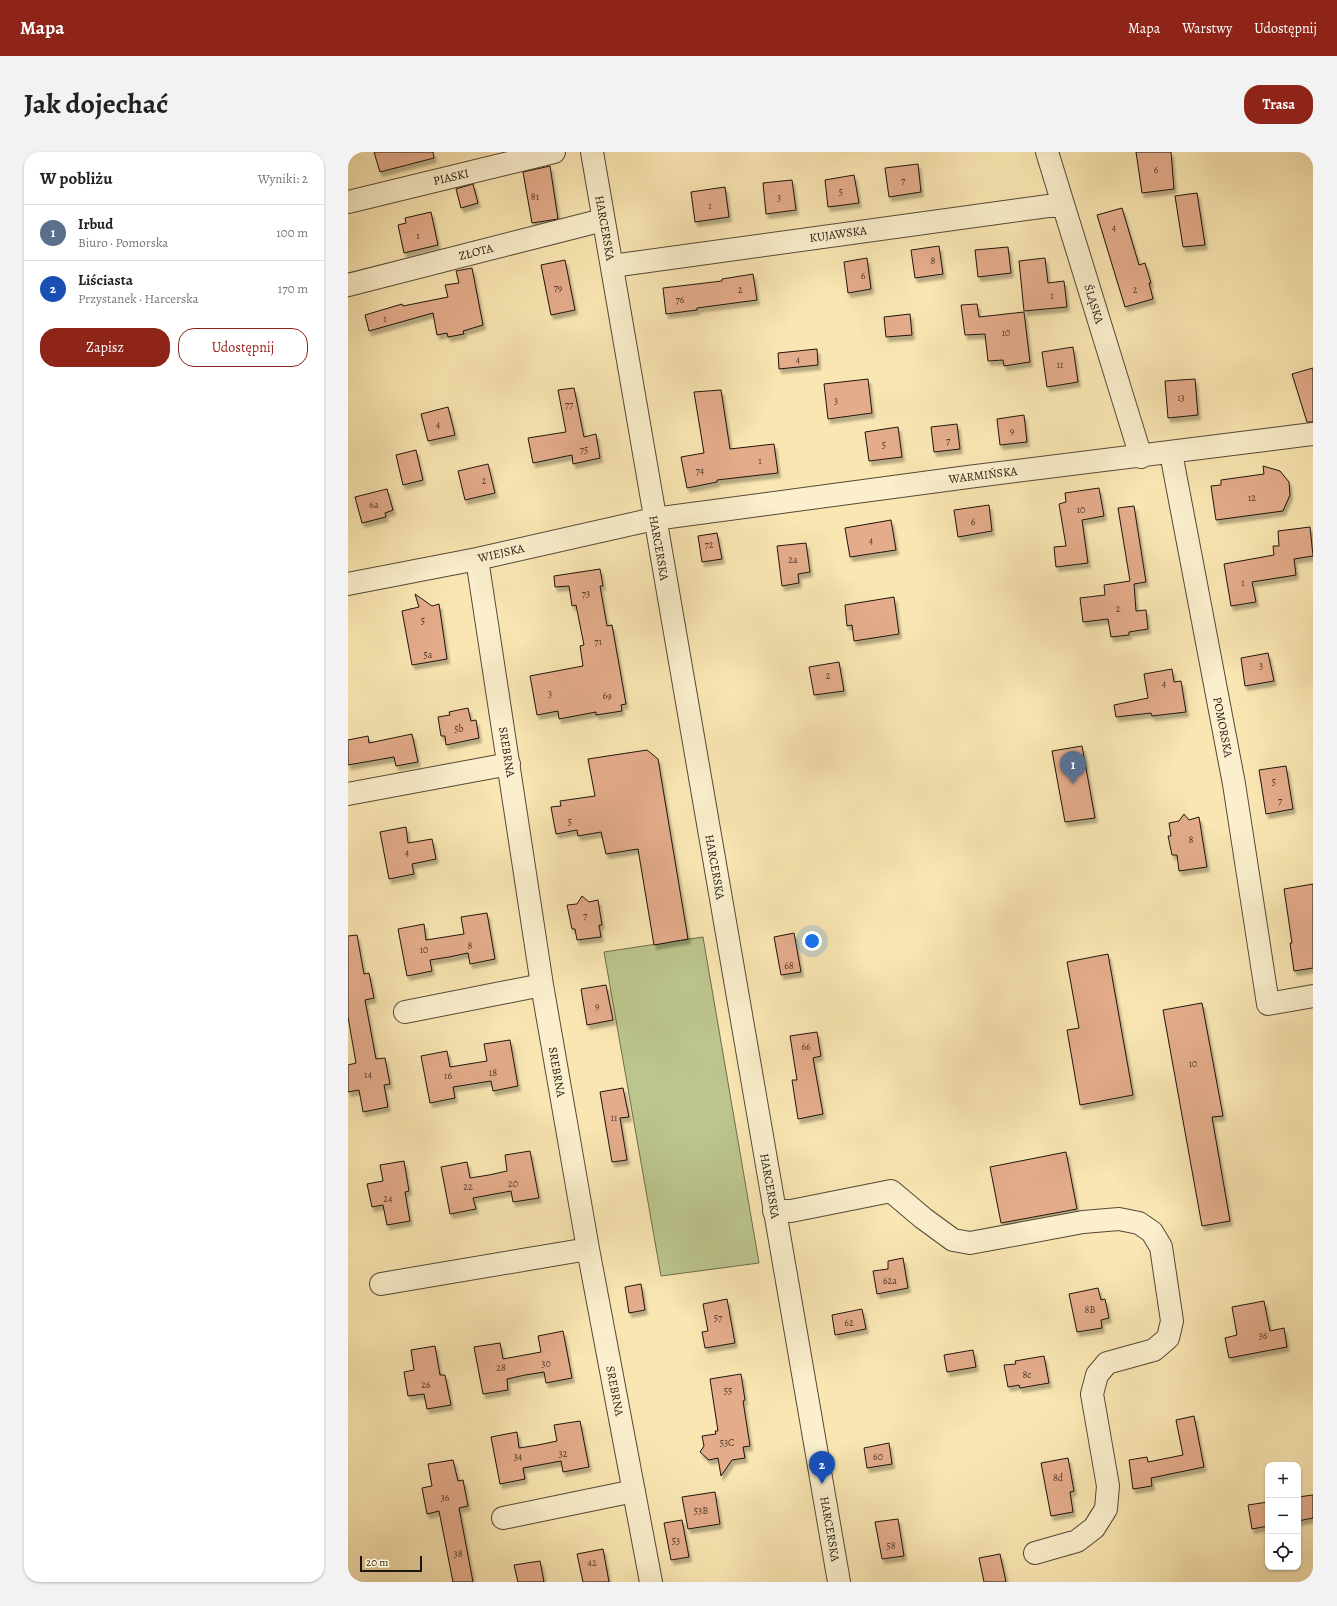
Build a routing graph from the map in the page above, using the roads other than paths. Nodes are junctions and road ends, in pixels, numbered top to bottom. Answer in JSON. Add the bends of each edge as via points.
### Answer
{"nodes":[{"id":1,"x":554,"y":152,"type":"edge"},
{"id":2,"x":592,"y":152,"type":"edge"},
{"id":3,"x":1047,"y":152,"type":"edge"},
{"id":4,"x":348,"y":202,"type":"edge"},
{"id":5,"x":1063,"y":204,"type":"junction"},
{"id":6,"x":604,"y":220,"type":"junction"},
{"id":7,"x":612,"y":266,"type":"junction"},
{"id":8,"x":348,"y":285,"type":"edge"},
{"id":9,"x":1313,"y":434,"type":"edge"},
{"id":10,"x":1171,"y":452,"type":"junction"},
{"id":11,"x":1141,"y":456,"type":"junction"},
{"id":12,"x":654,"y":519,"type":"junction"},
{"id":13,"x":477,"y":559,"type":"junction"},
{"id":14,"x":348,"y":584,"type":"edge"},
{"id":15,"x":509,"y":764,"type":"junction"},
{"id":16,"x":348,"y":794,"type":"edge"},
{"id":17,"x":542,"y":985,"type":"junction"},
{"id":18,"x":1313,"y":996,"type":"edge"},
{"id":19,"x":405,"y":1012,"type":"dead end"},
{"id":20,"x":774,"y":1211,"type":"junction"},
{"id":21,"x":588,"y":1250,"type":"junction"},
{"id":22,"x":381,"y":1284,"type":"dead end"},
{"id":23,"x":634,"y":1491,"type":"junction"},
{"id":24,"x":503,"y":1518,"type":"dead end"},
{"id":25,"x":1035,"y":1553,"type":"dead end"},
{"id":26,"x":651,"y":1582,"type":"edge"},
{"id":27,"x":839,"y":1582,"type":"edge"}],
"edges":[{"from":1,"to":4,"type":"street","name":"PIASKI"},
{"from":2,"to":6,"type":"street","name":"HARCERSKA"},
{"from":3,"to":5,"type":"street","name":"ŚLĄSKA"},
{"from":5,"to":7,"type":"street","name":"KUJAWSKA"},
{"from":5,"to":11,"type":"street","name":"ŚLĄSKA"},
{"from":6,"to":7,"type":"street","name":"HARCERSKA"},
{"from":6,"to":8,"type":"street","name":"ZŁOTA"},
{"from":7,"to":12,"type":"street","name":"HARCERSKA"},
{"from":9,"to":10,"type":"street","name":"WARMIŃSKA"},
{"from":10,"to":11,"type":"street","name":"WARMIŃSKA"},
{"from":10,"to":18,"type":"street","name":"POMORSKA","via":[[1234,784],[1268,1004]]},
{"from":11,"to":12,"type":"street","name":"WARMIŃSKA"},
{"from":12,"to":13,"type":"street","name":"WIEJSKA"},
{"from":12,"to":20,"type":"street","name":"HARCERSKA"},
{"from":13,"to":14,"type":"street","name":"WIEJSKA"},
{"from":13,"to":15,"type":"street","name":"SREBRNA"},
{"from":15,"to":16,"type":"street"},
{"from":15,"to":17,"type":"street","name":"SREBRNA"},
{"from":17,"to":19,"type":"street"},
{"from":17,"to":21,"type":"street","name":"SREBRNA"},
{"from":20,"to":25,"type":"street","via":[[790,1211],[891,1191],[953,1240],[970,1243],[1084,1222],[1118,1219],[1139,1223],[1152,1232],[1161,1247],[1172,1321],[1168,1338],[1154,1350],[1107,1363],[1097,1375],[1092,1394],[1108,1486],[1106,1509],[1094,1528],[1077,1541]]},
{"from":20,"to":27,"type":"street","name":"HARCERSKA"},
{"from":21,"to":22,"type":"street"},
{"from":21,"to":23,"type":"street","name":"SREBRNA"},
{"from":23,"to":24,"type":"street"},
{"from":23,"to":26,"type":"street","name":"SREBRNA"}]}
